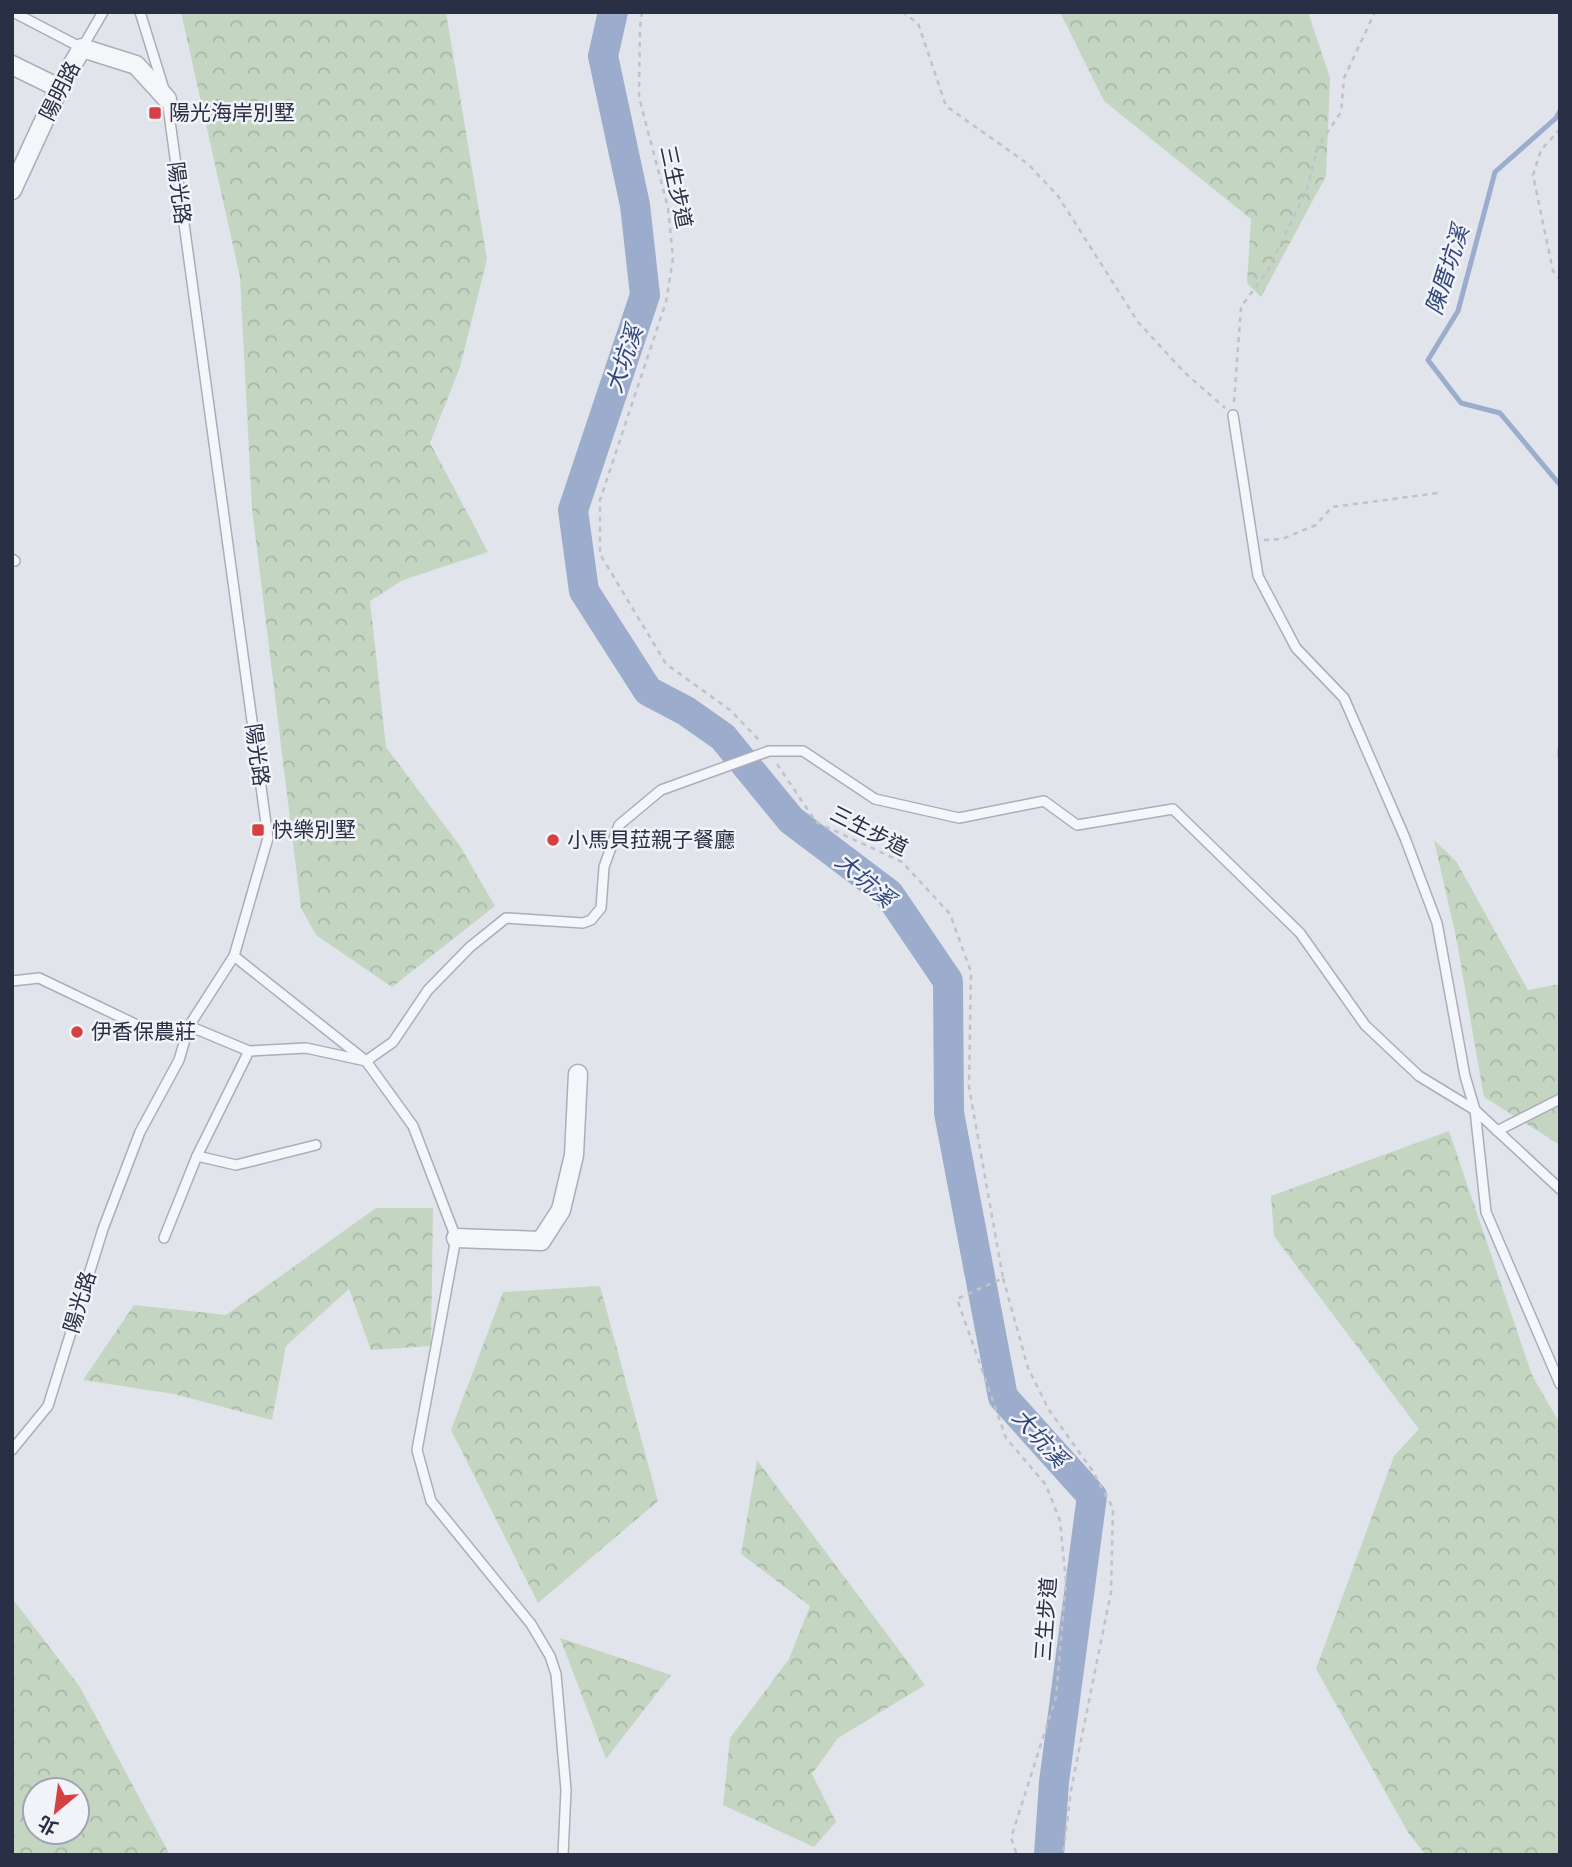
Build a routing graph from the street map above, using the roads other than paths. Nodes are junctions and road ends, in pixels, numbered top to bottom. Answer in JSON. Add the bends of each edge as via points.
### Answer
{"nodes":[{"id":1,"x":13,"y":12,"type":"edge"},
{"id":2,"x":103,"y":12,"type":"edge"},
{"id":3,"x":140,"y":12,"type":"edge"},
{"id":4,"x":82,"y":48,"type":"junction"},
{"id":5,"x":12,"y":65,"type":"edge"},
{"id":6,"x":59,"y":88,"type":"junction"},
{"id":7,"x":167,"y":99,"type":"junction"},
{"id":8,"x":19,"y":160,"type":"edge"},
{"id":9,"x":12,"y":190,"type":"edge"},
{"id":10,"x":1233,"y":415,"type":"road end"},
{"id":11,"x":233,"y":956,"type":"junction"},
{"id":12,"x":12,"y":981,"type":"edge"},
{"id":13,"x":189,"y":1026,"type":"junction"},
{"id":14,"x":249,"y":1051,"type":"junction"},
{"id":15,"x":366,"y":1061,"type":"junction"},
{"id":16,"x":578,"y":1074,"type":"dead end"},
{"id":17,"x":1560,"y":1099,"type":"edge"},
{"id":18,"x":1475,"y":1110,"type":"junction"},
{"id":19,"x":1497,"y":1130,"type":"junction"},
{"id":20,"x":316,"y":1145,"type":"dead end"},
{"id":21,"x":197,"y":1156,"type":"junction"},
{"id":22,"x":1560,"y":1189,"type":"edge"},
{"id":23,"x":164,"y":1238,"type":"dead end"},
{"id":24,"x":456,"y":1238,"type":"junction"},
{"id":25,"x":1560,"y":1384,"type":"edge"},
{"id":26,"x":12,"y":1450,"type":"edge"},
{"id":27,"x":563,"y":1855,"type":"edge"}],
"edges":[{"from":1,"to":4,"type":"lane"},
{"from":2,"to":4,"type":"lane"},
{"from":3,"to":7,"type":"lane","name":"陽光路"},
{"from":4,"to":6,"type":"street","name":"陽明路"},
{"from":4,"to":7,"type":"street","name":"陽明路","via":[[136,65]]},
{"from":5,"to":6,"type":"street"},
{"from":6,"to":8,"type":"street","name":"陽明路"},
{"from":7,"to":11,"type":"lane","name":"陽光路","via":[[268,838]]},
{"from":8,"to":9,"type":"street","name":"陽明路"},
{"from":10,"to":18,"type":"lane","via":[[1258,576],[1296,648],[1344,698],[1405,838],[1437,923]]},
{"from":11,"to":13,"type":"lane","name":"陽光路"},
{"from":11,"to":15,"type":"lane"},
{"from":12,"to":13,"type":"lane","via":[[39,978],[156,1034]]},
{"from":13,"to":14,"type":"lane"},
{"from":13,"to":26,"type":"lane","name":"陽光路","via":[[179,1060],[140,1132],[103,1229],[48,1406]]},
{"from":14,"to":15,"type":"lane","via":[[306,1048]]},
{"from":14,"to":21,"type":"lane"},
{"from":15,"to":18,"type":"lane","via":[[393,1042],[428,990],[506,918],[591,920],[601,908],[604,867],[619,825],[661,790],[769,751],[803,751],[875,799],[958,818],[1044,801],[1077,825],[1173,809],[1300,933],[1365,1025],[1419,1076]]},
{"from":15,"to":24,"type":"lane","via":[[413,1126]]},
{"from":16,"to":24,"type":"street","via":[[574,1155],[561,1210],[541,1241]]},
{"from":17,"to":19,"type":"lane"},
{"from":18,"to":19,"type":"lane"},
{"from":18,"to":25,"type":"lane","via":[[1486,1212]]},
{"from":19,"to":22,"type":"lane"},
{"from":20,"to":21,"type":"lane","via":[[236,1164]]},
{"from":21,"to":23,"type":"lane"},
{"from":24,"to":27,"type":"lane","via":[[416,1450],[432,1501],[531,1624],[550,1656],[556,1674],[566,1790]]}]}
